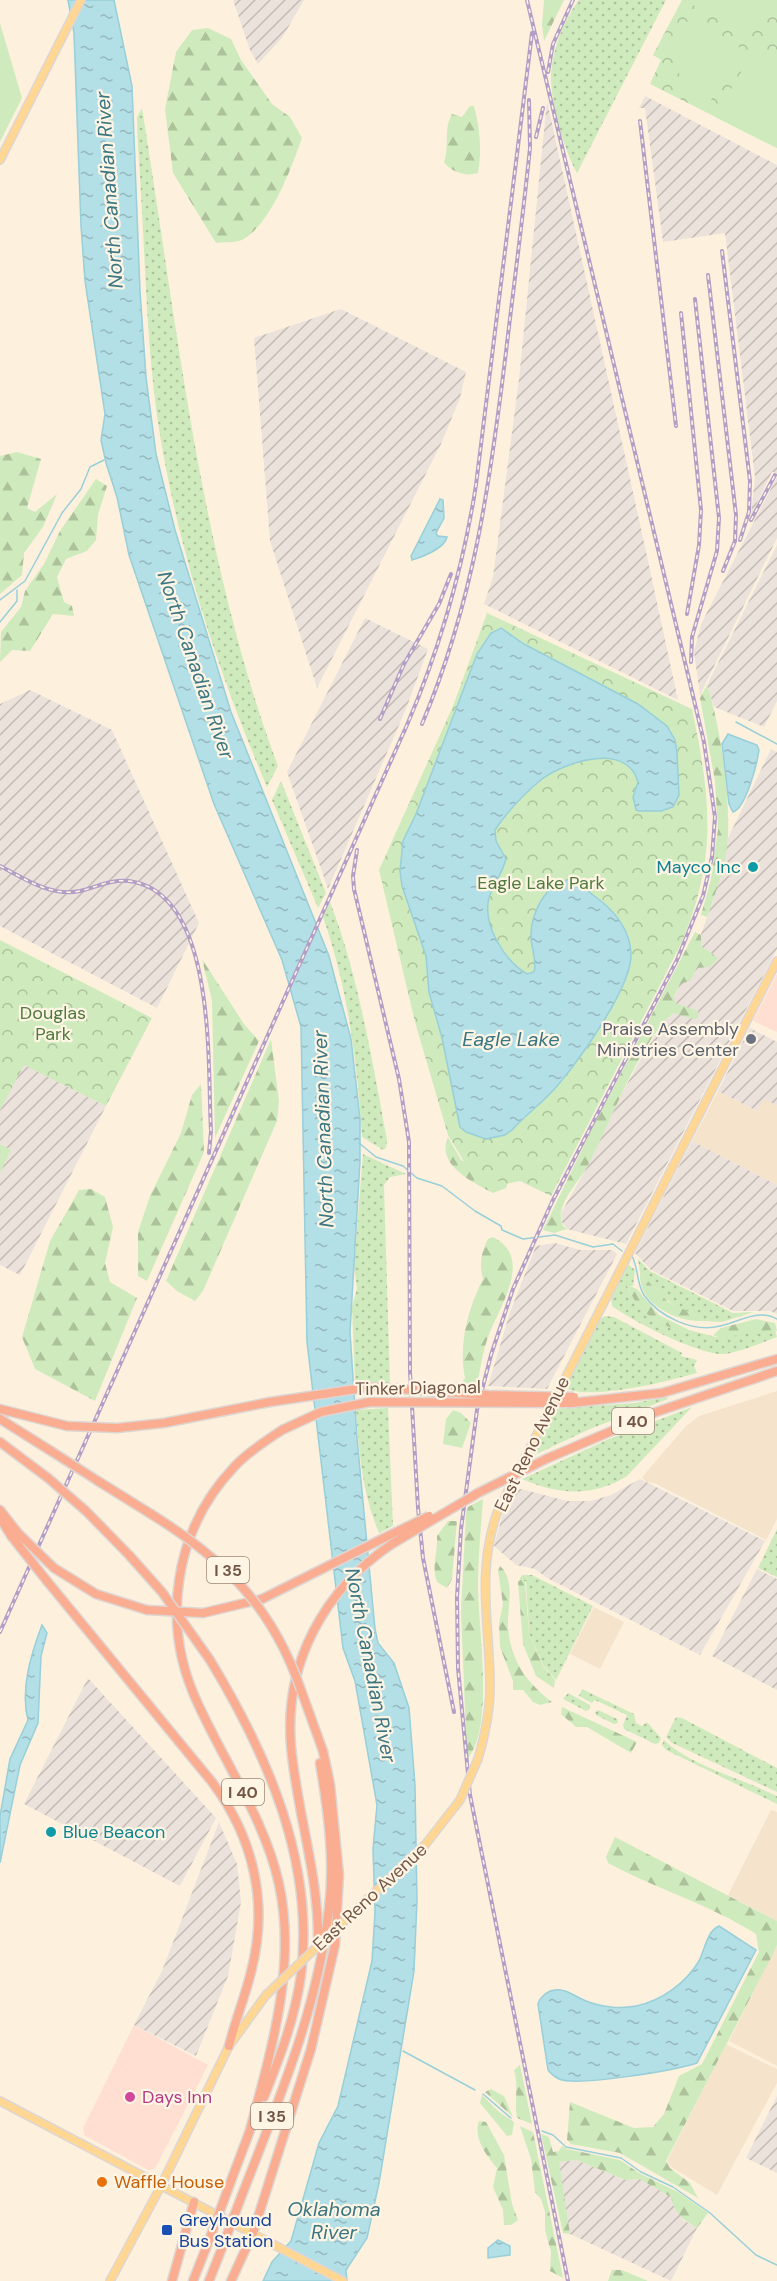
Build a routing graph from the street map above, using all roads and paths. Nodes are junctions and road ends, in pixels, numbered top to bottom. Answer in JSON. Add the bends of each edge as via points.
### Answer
{"nodes":[{"id":1,"x":81,"y":0,"type":"edge"},
{"id":2,"x":0,"y":160,"type":"edge"},
{"id":3,"x":777,"y":961,"type":"edge"},
{"id":4,"x":777,"y":1359,"type":"edge"},
{"id":5,"x":777,"y":1371,"type":"edge"},
{"id":6,"x":572,"y":1400,"type":"junction"},
{"id":7,"x":0,"y":1409,"type":"edge"},
{"id":8,"x":0,"y":1419,"type":"edge"},
{"id":9,"x":0,"y":1442,"type":"edge"},
{"id":10,"x":478,"y":1493,"type":"junction"},
{"id":11,"x":0,"y":1510,"type":"edge"},
{"id":12,"x":0,"y":1518,"type":"edge"},
{"id":13,"x":15,"y":1535,"type":"junction"},
{"id":14,"x":333,"y":1841,"type":"junction"},
{"id":15,"x":317,"y":1970,"type":"junction"},
{"id":16,"x":229,"y":2046,"type":"junction"},
{"id":17,"x":0,"y":2101,"type":"edge"},
{"id":18,"x":250,"y":2130,"type":"junction"},
{"id":19,"x":161,"y":2186,"type":"junction"},
{"id":20,"x":194,"y":2202,"type":"junction"},
{"id":21,"x":253,"y":2233,"type":"junction"},
{"id":22,"x":110,"y":2281,"type":"edge"},
{"id":23,"x":172,"y":2281,"type":"edge"},
{"id":24,"x":193,"y":2281,"type":"edge"},
{"id":25,"x":209,"y":2281,"type":"edge"},
{"id":26,"x":231,"y":2281,"type":"edge"},
{"id":27,"x":343,"y":2281,"type":"edge"}],
"edges":[{"from":1,"to":2,"type":"main road"},
{"from":3,"to":16,"type":"main road","name":"East Reno Avenue","bridge":true,"via":[[497,1513],[484,1579],[490,1689],[487,1722],[478,1759],[459,1800],[425,1845],[266,1995]]},
{"from":4,"to":6,"type":"highway","name":"Tinker Diagonal","number":"I 40","via":[[662,1392]]},
{"from":5,"to":10,"type":"highway","number":"I 40","bridge":true,"via":[[656,1412]]},
{"from":6,"to":7,"type":"highway","bridge":true,"via":[[370,1387],[117,1428],[67,1426]]},
{"from":6,"to":18,"type":"highway","name":"Tinker Diagonal","number":"I 40","bridge":true,"via":[[370,1402],[321,1412],[282,1430],[236,1465],[202,1510],[182,1562],[177,1602],[179,1645],[198,1706],[261,1828],[274,1866],[285,1942],[270,2056]]},
{"from":8,"to":14,"type":"highway","number":"I 35","bridge":true,"via":[[204,1549],[247,1590],[272,1625],[302,1690],[323,1751]]},
{"from":9,"to":18,"type":"highway","number":"I 35","bridge":true,"via":[[86,1511],[162,1592],[210,1660],[243,1718],[277,1796],[295,1855],[302,1906],[302,1961],[283,2050]]},
{"from":10,"to":13,"type":"highway","bridge":true,"via":[[283,1590],[243,1605],[203,1613],[147,1610],[96,1594],[54,1568]]},
{"from":10,"to":15,"type":"highway","number":"I 40","bridge":true,"via":[[366,1563],[326,1607],[306,1647],[292,1695],[290,1731],[315,1888]]},
{"from":11,"to":13,"type":"highway"},
{"from":12,"to":13,"type":"highway"},
{"from":13,"to":16,"type":"highway","bridge":true,"via":[[47,1581],[212,1782],[243,1834],[257,1886],[259,1928],[252,1969]]},
{"from":14,"to":15,"type":"highway","number":"I 35","via":[[329,1908]]},
{"from":14,"to":21,"type":"highway","via":[[338,1912],[323,2008]]},
{"from":15,"to":25,"type":"highway","number":"I 35","bridge":true,"via":[[298,2046]]},
{"from":16,"to":19,"type":"main road","name":"East Reno Avenue"},
{"from":17,"to":19,"type":"main road"},
{"from":18,"to":24,"type":"highway","number":"I 35","bridge":true},
{"from":19,"to":20,"type":"main road"},
{"from":19,"to":22,"type":"main road","name":"East Reno Avenue"},
{"from":20,"to":21,"type":"main road"},
{"from":20,"to":23,"type":"highway"},
{"from":21,"to":26,"type":"highway"},
{"from":21,"to":27,"type":"main road"}]}
